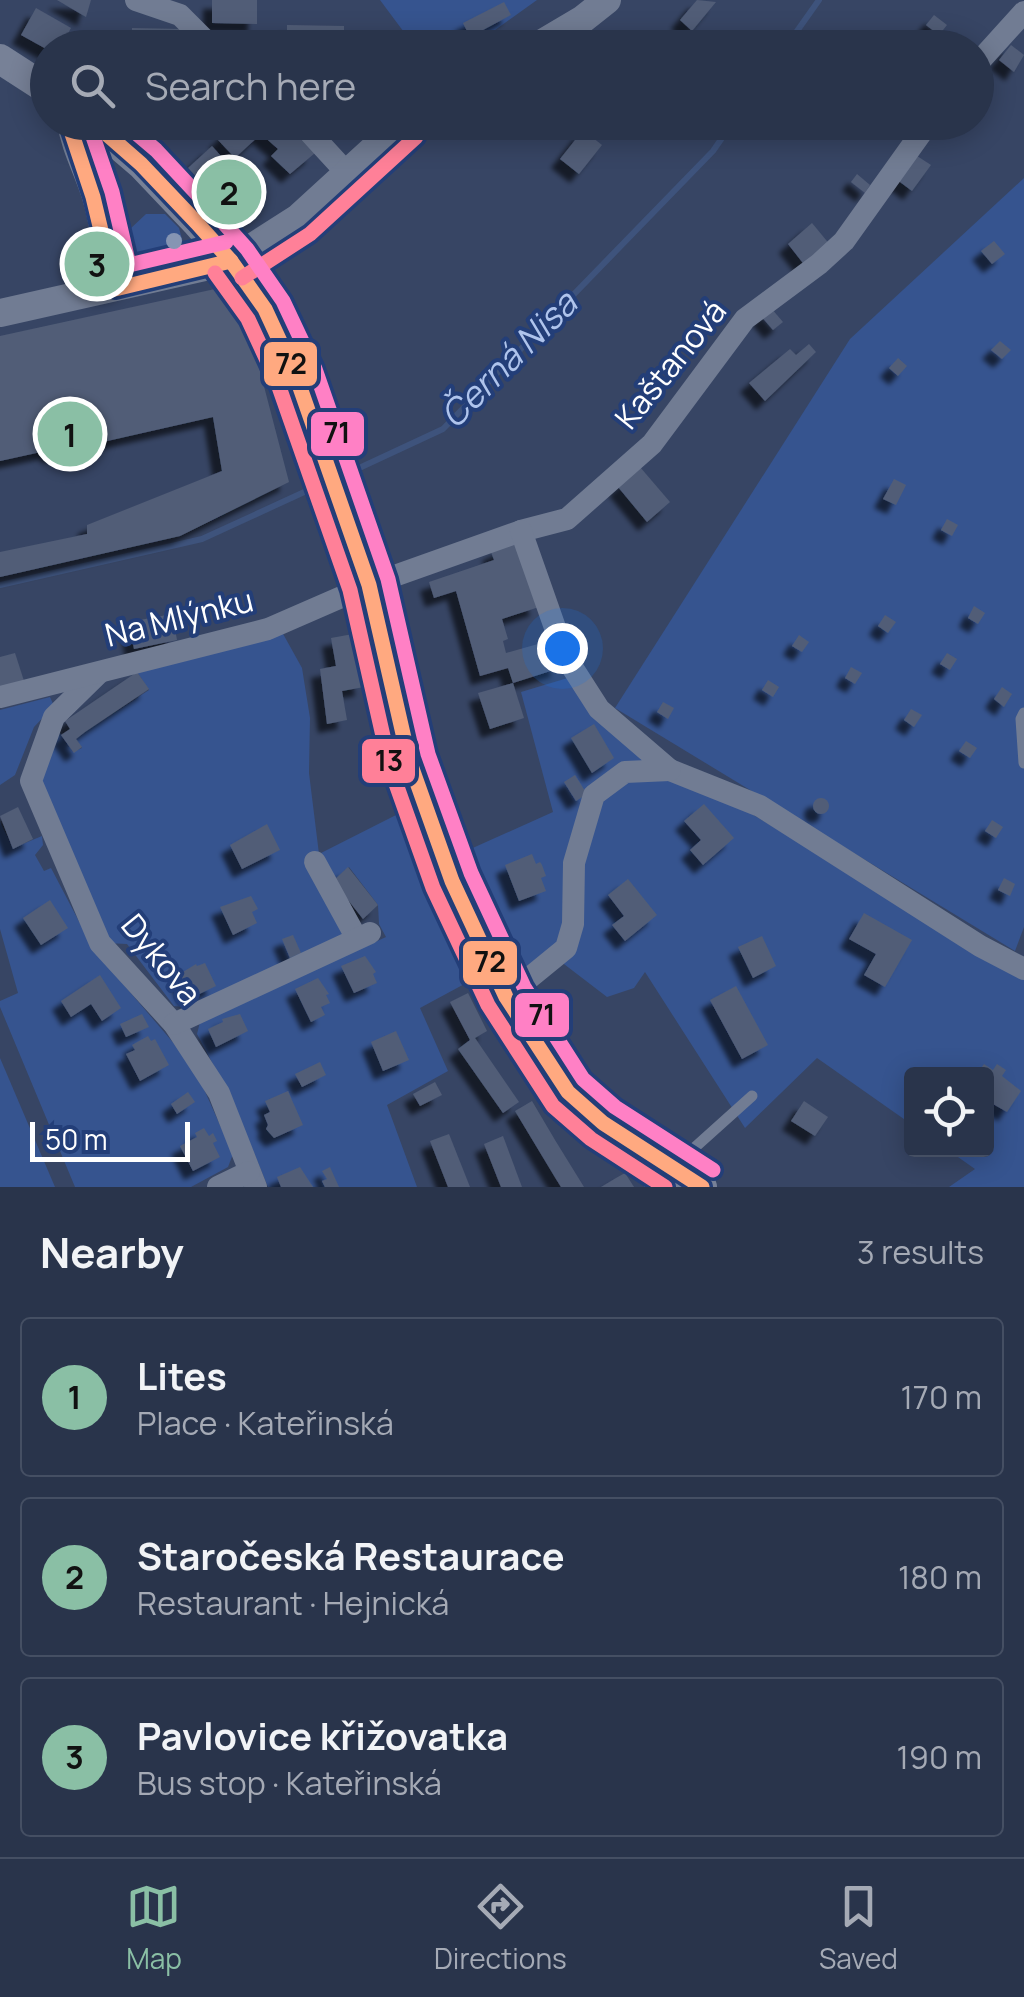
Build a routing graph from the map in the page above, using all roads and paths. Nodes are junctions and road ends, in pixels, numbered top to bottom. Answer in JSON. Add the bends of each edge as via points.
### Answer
{"nodes":[{"id":1,"x":136,"y":0,"type":"edge"},
{"id":2,"x":607,"y":0,"type":"edge"},
{"id":3,"x":1024,"y":12,"type":"edge"},
{"id":4,"x":195,"y":30,"type":"edge"},
{"id":5,"x":564,"y":30,"type":"edge"},
{"id":6,"x":994,"y":44,"type":"edge"},
{"id":7,"x":0,"y":60,"type":"edge"},
{"id":8,"x":30,"y":79,"type":"edge"},
{"id":9,"x":71,"y":140,"type":"edge"},
{"id":10,"x":113,"y":140,"type":"edge"},
{"id":11,"x":317,"y":140,"type":"edge"},
{"id":12,"x":382,"y":140,"type":"edge"},
{"id":13,"x":917,"y":140,"type":"edge"},
{"id":14,"x":346,"y":172,"type":"junction"},
{"id":15,"x":231,"y":261,"type":"junction"},
{"id":16,"x":115,"y":289,"type":"junction"},
{"id":17,"x":0,"y":314,"type":"edge"},
{"id":18,"x":521,"y":531,"type":"junction"},
{"id":19,"x":369,"y":585,"type":"junction"},
{"id":20,"x":102,"y":670,"type":"junction"},
{"id":21,"x":0,"y":697,"type":"edge"},
{"id":22,"x":1024,"y":713,"type":"edge"},
{"id":23,"x":1024,"y":763,"type":"edge"},
{"id":24,"x":670,"y":770,"type":"junction"},
{"id":25,"x":315,"y":862,"type":"dead end"},
{"id":26,"x":1024,"y":969,"type":"edge"},
{"id":27,"x":506,"y":997,"type":"junction"},
{"id":28,"x":174,"y":1024,"type":"junction"},
{"id":29,"x":752,"y":1096,"type":"dead end"},
{"id":30,"x":664,"y":1177,"type":"edge"},
{"id":31,"x":252,"y":1180,"type":"edge"},
{"id":32,"x":218,"y":1187,"type":"edge"},
{"id":33,"x":702,"y":1187,"type":"edge"}],
"edges":[{"from":1,"to":4,"type":"street","via":[[180,15]]},
{"from":2,"to":5,"type":"street"},
{"from":3,"to":6,"type":"street"},
{"from":7,"to":8,"type":"main road"},
{"from":9,"to":16,"type":"street","via":[[88,178]]},
{"from":10,"to":15,"type":"main road"},
{"from":11,"to":14,"type":"street"},
{"from":12,"to":14,"type":"street"},
{"from":13,"to":18,"type":"street","name":"Kaštanová","via":[[844,241],[746,319],[652,444],[567,520]]},
{"from":14,"to":15,"type":"street","via":[[298,218]]},
{"from":15,"to":16,"type":"street"},
{"from":15,"to":19,"type":"main road","via":[[265,309],[296,376]]},
{"from":16,"to":17,"type":"street"},
{"from":18,"to":19,"type":"street","name":"Kaštanová"},
{"from":18,"to":24,"type":"street","via":[[565,656],[599,709]]},
{"from":19,"to":20,"type":"street","name":"Na Mlýnku","via":[[268,630]]},
{"from":19,"to":27,"type":"main road","via":[[409,760],[452,882]]},
{"from":20,"to":21,"type":"street","name":"Na Mlýnku"},
{"from":20,"to":28,"type":"street","name":"Dykova","via":[[54,717],[31,781],[100,942]]},
{"from":22,"to":23,"type":"lane"},
{"from":24,"to":26,"type":"street","via":[[760,806]]},
{"from":24,"to":27,"type":"street","via":[[625,772],[594,796],[574,863],[566,948]]},
{"from":25,"to":28,"type":"street","via":[[363,935]]},
{"from":27,"to":30,"type":"main road","via":[[568,1092]]},
{"from":28,"to":31,"type":"street","name":"Dykova","via":[[219,1093]]},
{"from":29,"to":30,"type":"lane"},
{"from":30,"to":33,"type":"main road"},
{"from":31,"to":32,"type":"street"}]}
